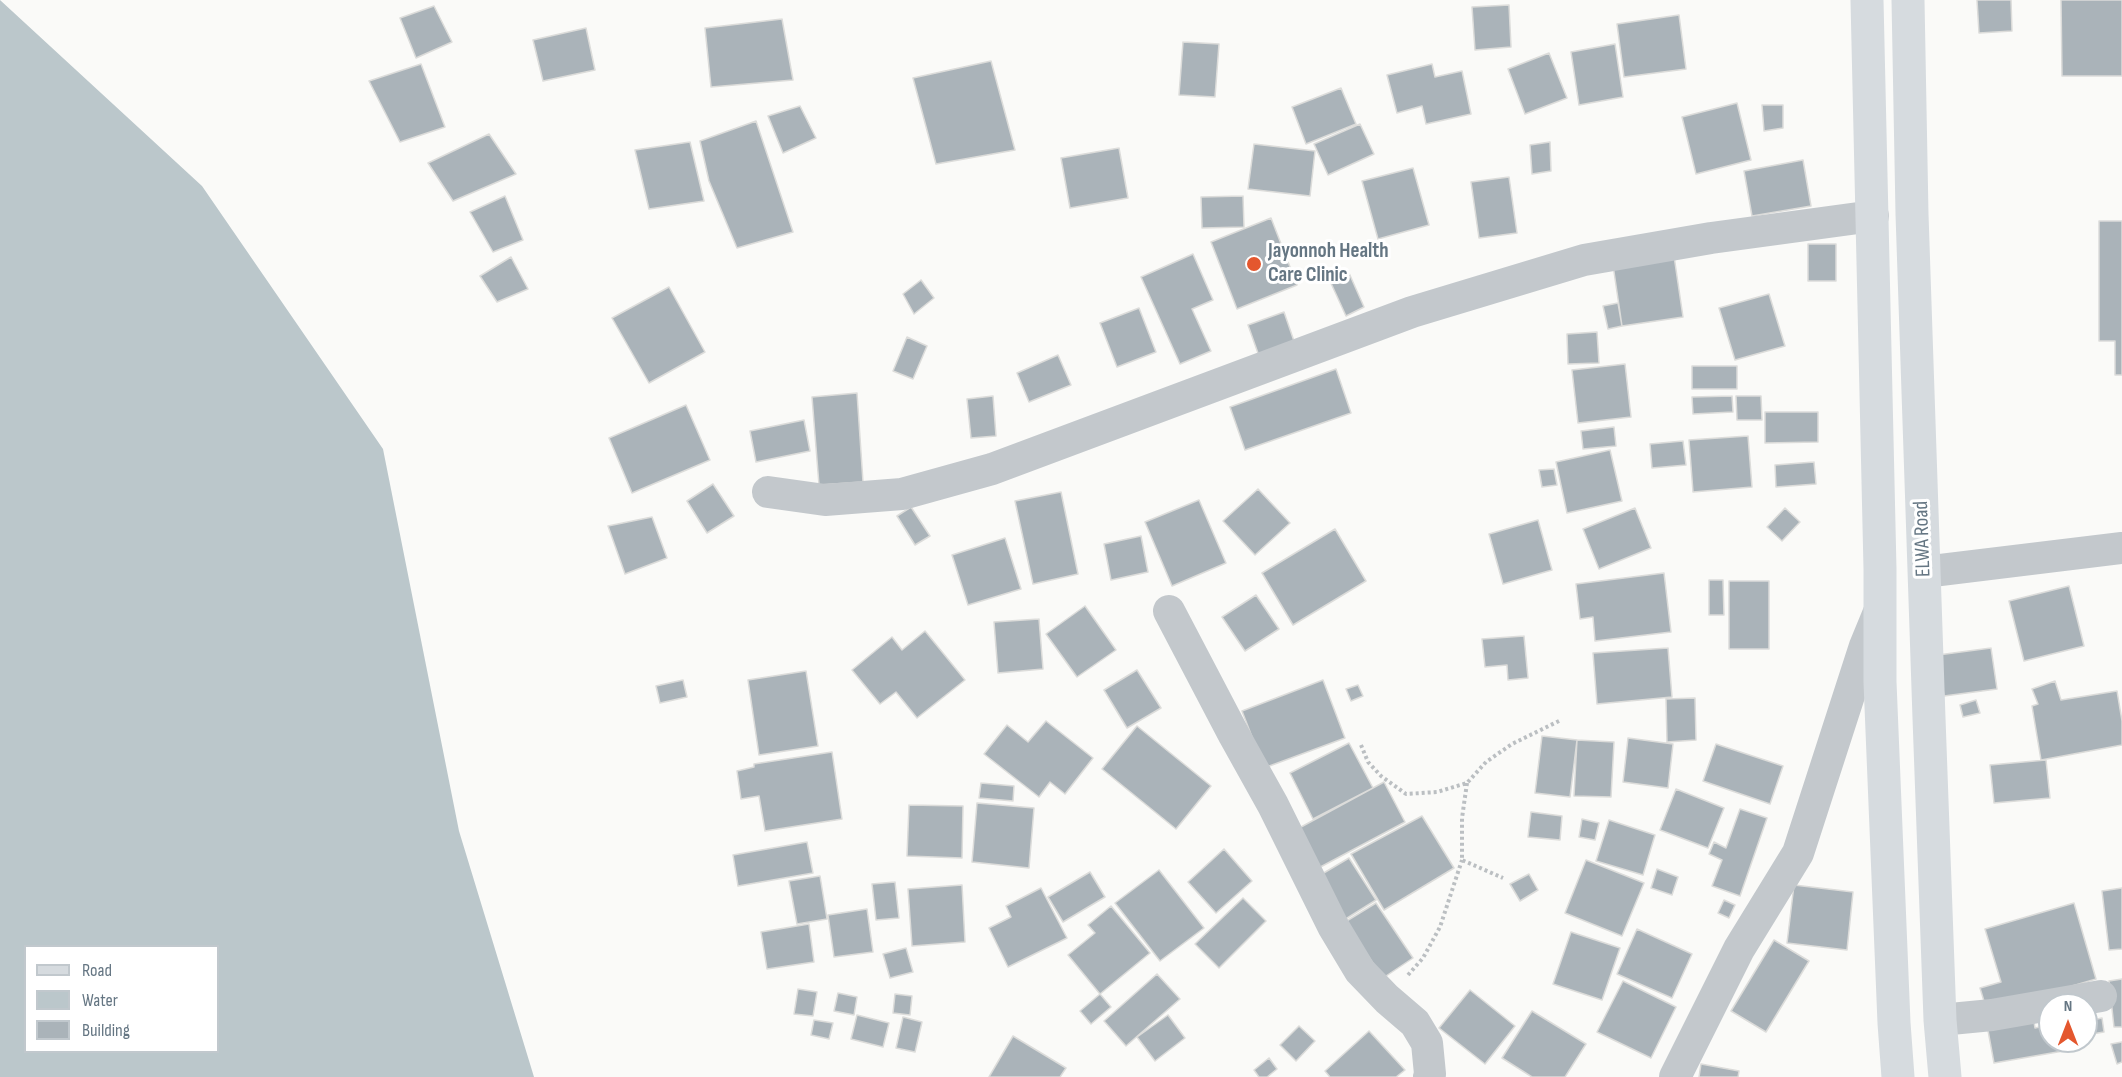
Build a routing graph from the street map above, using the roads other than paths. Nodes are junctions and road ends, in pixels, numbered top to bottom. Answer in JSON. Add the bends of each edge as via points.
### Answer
{"nodes":[{"id":1,"x":1867,"y":0,"type":"edge"},
{"id":2,"x":1908,"y":0,"type":"edge"},
{"id":3,"x":1873,"y":216,"type":"junction"},
{"id":4,"x":768,"y":492,"type":"dead end"},
{"id":5,"x":2122,"y":548,"type":"edge"},
{"id":6,"x":1924,"y":572,"type":"junction"},
{"id":7,"x":1169,"y":611,"type":"dead end"},
{"id":8,"x":1880,"y":612,"type":"junction"},
{"id":9,"x":2100,"y":996,"type":"dead end"},
{"id":10,"x":1940,"y":1020,"type":"junction"},
{"id":11,"x":1429,"y":1077,"type":"edge"},
{"id":12,"x":1674,"y":1077,"type":"edge"},
{"id":13,"x":1898,"y":1077,"type":"edge"},
{"id":14,"x":1945,"y":1077,"type":"edge"}],
"edges":[{"from":1,"to":3,"type":"main road","name":"ELWA Road"},
{"from":2,"to":6,"type":"main road","name":"ELWA Road"},
{"from":3,"to":4,"type":"street","via":[[1584,260],[1412,312],[992,469],[902,494],[825,500]]},
{"from":3,"to":8,"type":"main road","name":"ELWA Road"},
{"from":5,"to":6,"type":"street"},
{"from":6,"to":10,"type":"main road","name":"ELWA Road"},
{"from":7,"to":11,"type":"street","via":[[1333,926],[1360,971],[1415,1023],[1427,1043]]},
{"from":8,"to":12,"type":"street","via":[[1865,646],[1798,853],[1739,949]]},
{"from":8,"to":13,"type":"main road","name":"ELWA Road","via":[[1881,718]]},
{"from":9,"to":10,"type":"street"},
{"from":10,"to":14,"type":"main road","name":"ELWA Road"}]}
